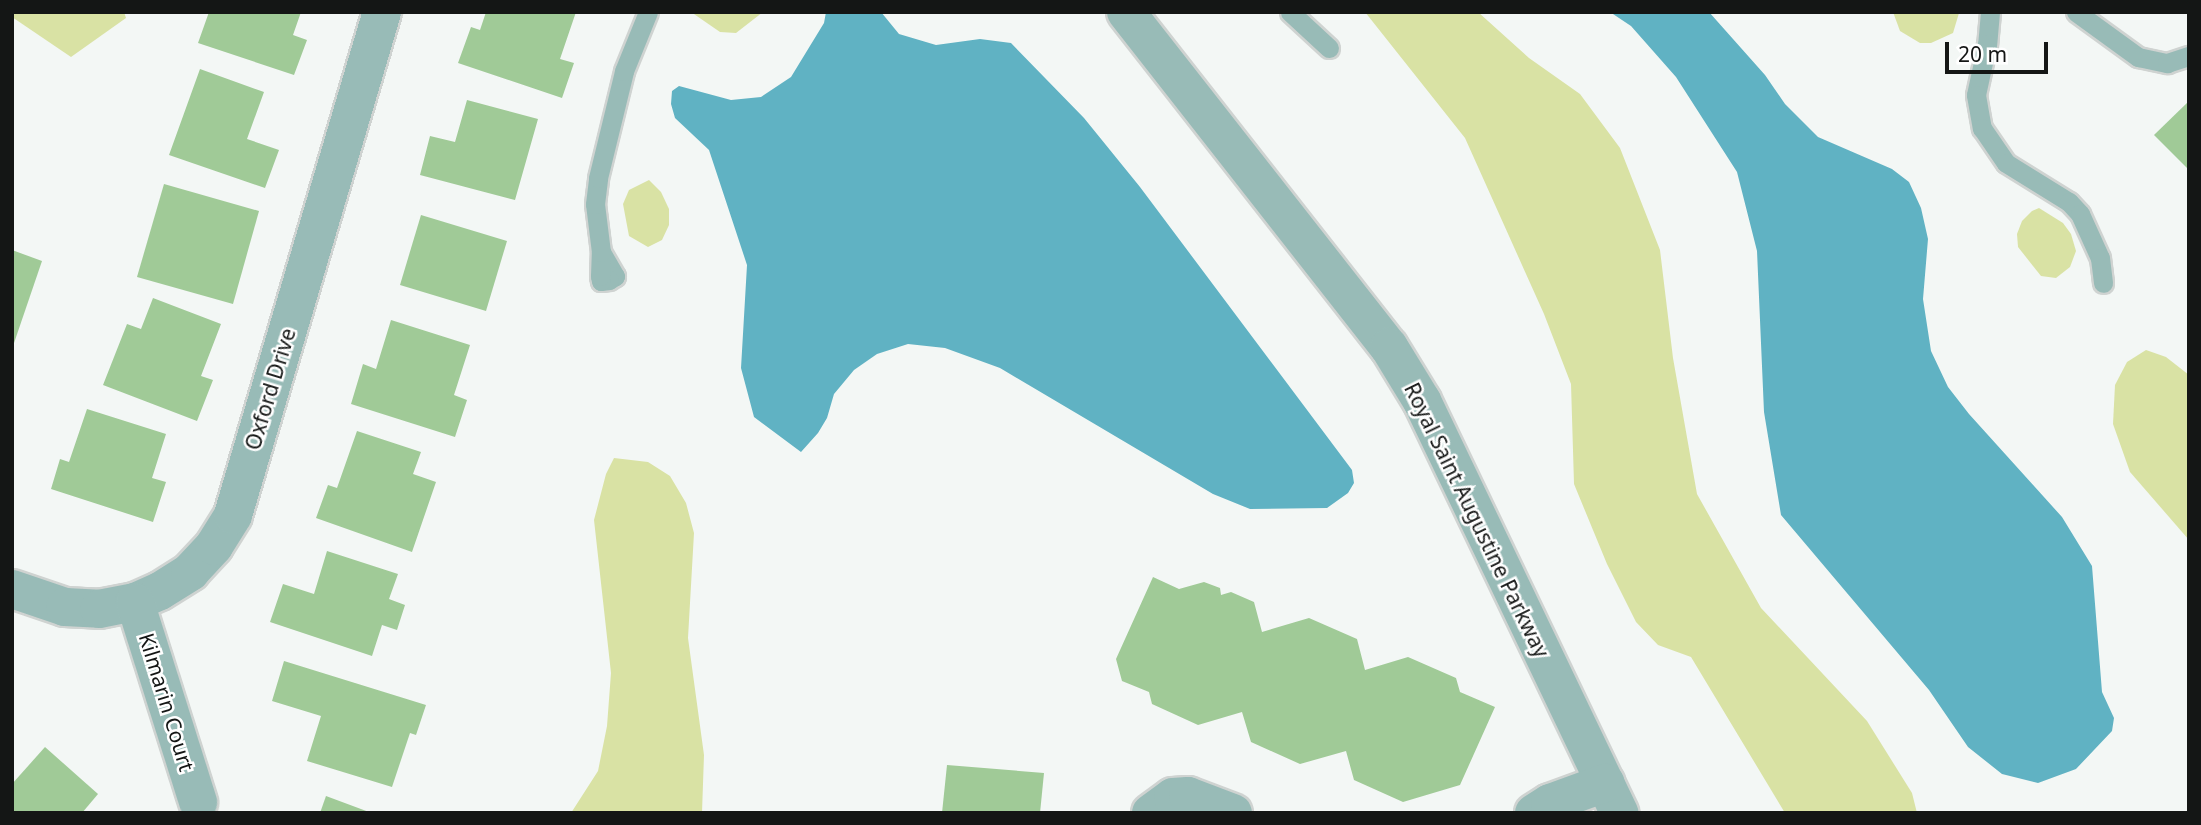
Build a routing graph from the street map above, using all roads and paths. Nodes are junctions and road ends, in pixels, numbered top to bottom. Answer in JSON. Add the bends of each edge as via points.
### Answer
{"nodes":[{"id":1,"x":382,"y":12,"type":"edge"},
{"id":2,"x":648,"y":12,"type":"edge"},
{"id":3,"x":1126,"y":12,"type":"edge"},
{"id":4,"x":1290,"y":12,"type":"edge"},
{"id":5,"x":1990,"y":12,"type":"edge"},
{"id":6,"x":2077,"y":12,"type":"edge"},
{"id":7,"x":1328,"y":48,"type":"dead end"},
{"id":8,"x":2189,"y":56,"type":"edge"},
{"id":9,"x":601,"y":252,"type":"dead end"},
{"id":10,"x":2103,"y":283,"type":"dead end"},
{"id":11,"x":12,"y":589,"type":"edge"},
{"id":12,"x":135,"y":602,"type":"junction"},
{"id":13,"x":1612,"y":798,"type":"edge"},
{"id":14,"x":198,"y":802,"type":"dead end"},
{"id":15,"x":1151,"y":813,"type":"edge"},
{"id":16,"x":1233,"y":813,"type":"edge"},
{"id":17,"x":1534,"y":813,"type":"edge"}],
"edges":[{"from":1,"to":12,"type":"street","name":"Oxford Drive","via":[[233,515],[214,546],[190,572]]},
{"from":2,"to":9,"type":"lane","via":[[624,71],[598,178],[595,204]]},
{"from":3,"to":13,"type":"street","name":"Royal Saint Augustine Parkway","via":[[1395,358],[1422,401]]},
{"from":4,"to":7,"type":"lane"},
{"from":5,"to":10,"type":"lane","via":[[1976,95],[1982,128],[2006,163],[2081,214],[2100,258]]},
{"from":6,"to":8,"type":"lane","via":[[2138,57],[2167,63]]},
{"from":11,"to":12,"type":"street","name":"Oxford Drive","via":[[65,607],[99,609]]},
{"from":12,"to":14,"type":"street","name":"Kilmarin Court"},
{"from":13,"to":17,"type":"street","via":[[1550,803]]},
{"from":15,"to":16,"type":"street","via":[[1173,797],[1188,796]]}]}
